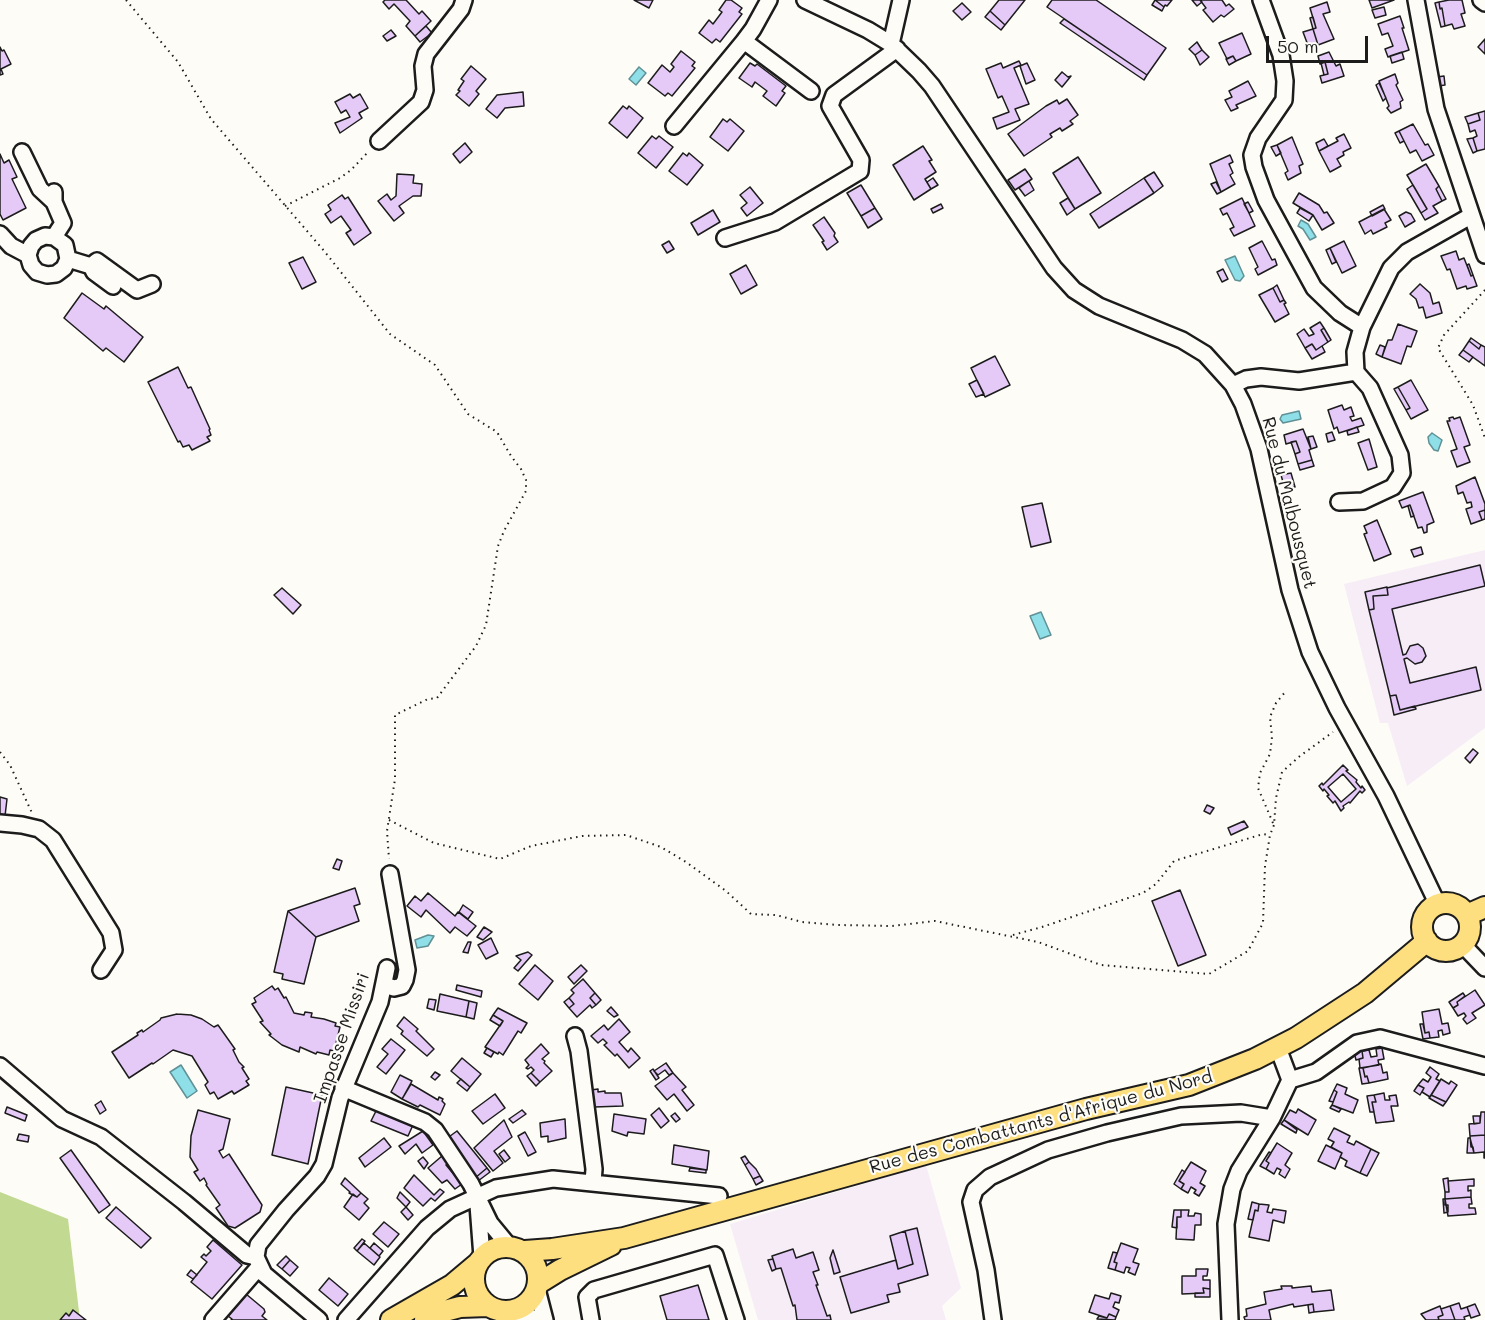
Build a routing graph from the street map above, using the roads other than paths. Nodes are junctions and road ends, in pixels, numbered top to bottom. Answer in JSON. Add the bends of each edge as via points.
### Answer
{"nodes":[{"id":1,"x":464,"y":0,"type":"edge"},
{"id":2,"x":768,"y":0,"type":"edge"},
{"id":3,"x":805,"y":0,"type":"edge"},
{"id":4,"x":901,"y":0,"type":"edge"},
{"id":5,"x":1261,"y":0,"type":"edge"},
{"id":6,"x":1416,"y":0,"type":"edge"},
{"id":7,"x":1481,"y":0,"type":"edge"},
{"id":8,"x":1485,"y":3,"type":"edge"},
{"id":9,"x":744,"y":42,"type":"junction"},
{"id":10,"x":894,"y":46,"type":"junction"},
{"id":11,"x":811,"y":91,"type":"dead end"},
{"id":12,"x":674,"y":126,"type":"dead end"},
{"id":13,"x":380,"y":141,"type":"road end"},
{"id":14,"x":22,"y":152,"type":"dead end"},
{"id":15,"x":1473,"y":217,"type":"junction"},
{"id":16,"x":0,"y":234,"type":"edge"},
{"id":17,"x":54,"y":237,"type":"junction"},
{"id":18,"x":725,"y":238,"type":"dead end"},
{"id":19,"x":28,"y":255,"type":"junction"},
{"id":20,"x":1485,"y":255,"type":"edge"},
{"id":21,"x":68,"y":259,"type":"junction"},
{"id":22,"x":91,"y":266,"type":"junction"},
{"id":23,"x":152,"y":284,"type":"dead end"},
{"id":24,"x":113,"y":286,"type":"dead end"},
{"id":25,"x":1362,"y":327,"type":"junction"},
{"id":26,"x":1356,"y":372,"type":"junction"},
{"id":27,"x":1233,"y":385,"type":"junction"},
{"id":28,"x":1339,"y":502,"type":"dead end"},
{"id":29,"x":0,"y":823,"type":"edge"},
{"id":30,"x":390,"y":874,"type":"road end"},
{"id":31,"x":1437,"y":905,"type":"junction"},
{"id":32,"x":1485,"y":907,"type":"edge"},
{"id":33,"x":1467,"y":915,"type":"junction"},
{"id":34,"x":1427,"y":941,"type":"junction"},
{"id":35,"x":1462,"y":944,"type":"junction"},
{"id":36,"x":387,"y":968,"type":"dead end"},
{"id":37,"x":1485,"y":968,"type":"edge"},
{"id":38,"x":101,"y":970,"type":"dead end"},
{"id":39,"x":384,"y":985,"type":"junction"},
{"id":40,"x":575,"y":1036,"type":"dead end"},
{"id":41,"x":1278,"y":1048,"type":"junction"},
{"id":42,"x":0,"y":1066,"type":"edge"},
{"id":43,"x":1485,"y":1066,"type":"edge"},
{"id":44,"x":1290,"y":1080,"type":"junction"},
{"id":45,"x":344,"y":1088,"type":"junction"},
{"id":46,"x":1272,"y":1118,"type":"junction"},
{"id":47,"x":593,"y":1182,"type":"junction"},
{"id":48,"x":477,"y":1196,"type":"junction"},
{"id":49,"x":719,"y":1196,"type":"dead end"},
{"id":50,"x":624,"y":1238,"type":"junction"},
{"id":51,"x":517,"y":1249,"type":"junction"},
{"id":52,"x":480,"y":1261,"type":"junction"},
{"id":53,"x":258,"y":1262,"type":"junction"},
{"id":54,"x":538,"y":1286,"type":"junction"},
{"id":55,"x":488,"y":1306,"type":"junction"},
{"id":56,"x":507,"y":1311,"type":"junction"},
{"id":57,"x":213,"y":1320,"type":"edge"},
{"id":58,"x":319,"y":1320,"type":"edge"},
{"id":59,"x":346,"y":1320,"type":"edge"},
{"id":60,"x":392,"y":1320,"type":"edge"},
{"id":61,"x":426,"y":1320,"type":"edge"},
{"id":62,"x":543,"y":1320,"type":"edge"},
{"id":63,"x":591,"y":1320,"type":"edge"},
{"id":64,"x":736,"y":1320,"type":"edge"},
{"id":65,"x":993,"y":1320,"type":"edge"},
{"id":66,"x":1230,"y":1320,"type":"edge"}],
"edges":[{"from":1,"to":13,"type":"street","via":[[426,54],[422,102]]},
{"from":2,"to":9,"type":"street"},
{"from":3,"to":10,"type":"street","name":"Rue du Malbousquet"},
{"from":4,"to":10,"type":"street"},
{"from":5,"to":25,"type":"street","via":[[1281,55],[1285,81],[1284,100],[1258,138],[1252,155],[1254,167],[1266,200],[1314,288],[1340,313]]},
{"from":6,"to":15,"type":"street","via":[[1436,109]]},
{"from":7,"to":8,"type":"street"},
{"from":9,"to":11,"type":"street"},
{"from":9,"to":12,"type":"street"},
{"from":10,"to":18,"type":"street","via":[[834,95],[830,106],[861,160],[860,171],[775,222]]},
{"from":10,"to":27,"type":"street","name":"Rue du Malbousquet","via":[[932,86],[1054,268],[1074,290],[1099,306],[1182,340],[1205,354]]},
{"from":14,"to":17,"type":"street","via":[[40,189],[54,197],[63,223]]},
{"from":15,"to":20,"type":"street"},
{"from":15,"to":25,"type":"street","via":[[1407,252],[1391,268]]},
{"from":16,"to":19,"type":"street"},
{"from":17,"to":19,"type":"street","via":[[36,240]]},
{"from":17,"to":21,"type":"street","via":[[65,245]]},
{"from":19,"to":21,"type":"street","via":[[37,272],[46,275],[56,274]]},
{"from":21,"to":22,"type":"street"},
{"from":22,"to":23,"type":"street","via":[[97,261],[137,290]]},
{"from":22,"to":24,"type":"street"},
{"from":25,"to":26,"type":"street","via":[[1355,352]]},
{"from":26,"to":27,"type":"street","via":[[1299,381],[1261,377]]},
{"from":26,"to":28,"type":"street","via":[[1370,388],[1400,455],[1402,473],[1393,487],[1363,501]]},
{"from":27,"to":31,"type":"street","name":"Rue du Malbousquet","via":[[1259,449],[1290,590],[1310,652],[1386,796]]},
{"from":29,"to":38,"type":"street","via":[[39,829],[53,840],[111,933],[114,950]]},
{"from":30,"to":39,"type":"street","via":[[407,970],[402,986]]},
{"from":31,"to":33,"type":"main road","via":[[1458,906]]},
{"from":31,"to":34,"type":"main road","via":[[1423,920]]},
{"from":32,"to":33,"type":"main road"},
{"from":33,"to":35,"type":"main road","via":[[1470,928]]},
{"from":34,"to":35,"type":"main road","via":[[1446,951]]},
{"from":34,"to":41,"type":"main road","name":"Rue des Combattants d'Afrique du Nord","via":[[1365,993]]},
{"from":35,"to":37,"type":"street"},
{"from":36,"to":39,"type":"street","name":"Impasse Missiri"},
{"from":39,"to":45,"type":"street","name":"Impasse Missiri"},
{"from":40,"to":47,"type":"street"},
{"from":41,"to":44,"type":"street"},
{"from":41,"to":50,"type":"main road","name":"Rue des Combattants d'Afrique du Nord","via":[[1189,1085],[1086,1108]]},
{"from":42,"to":53,"type":"street","via":[[62,1119],[101,1137]]},
{"from":43,"to":44,"type":"street","via":[[1380,1038],[1357,1043],[1316,1072]]},
{"from":44,"to":46,"type":"street"},
{"from":45,"to":48,"type":"street","via":[[425,1122],[435,1130]]},
{"from":45,"to":53,"type":"street","name":"Impasse Missiri","via":[[324,1164],[262,1238]]},
{"from":46,"to":65,"type":"street","via":[[1241,1113],[1181,1116],[1048,1150],[990,1177],[975,1190],[971,1202]]},
{"from":46,"to":66,"type":"street","via":[[1232,1189],[1226,1224]]},
{"from":47,"to":48,"type":"street","via":[[553,1179],[509,1184]]},
{"from":47,"to":49,"type":"street"},
{"from":48,"to":51,"type":"street","via":[[490,1222]]},
{"from":48,"to":52,"type":"street"},
{"from":48,"to":59,"type":"street","via":[[450,1209],[427,1228]]},
{"from":50,"to":51,"type":"main road","name":"Rue des Combattants d'Afrique du Nord","via":[[552,1249]]},
{"from":50,"to":54,"type":"main road","name":"Rue des Combattants d'Afrique du Nord","via":[[560,1270]]},
{"from":51,"to":52,"type":"main road","via":[[495,1248]]},
{"from":51,"to":54,"type":"main road","via":[[537,1268]]},
{"from":52,"to":55,"type":"main road","via":[[474,1274],[476,1289]]},
{"from":52,"to":60,"type":"main road","via":[[452,1285]]},
{"from":53,"to":57,"type":"street","name":"Impasse Missiri"},
{"from":53,"to":58,"type":"street","via":[[264,1274]]},
{"from":54,"to":56,"type":"main road","via":[[529,1302]]},
{"from":54,"to":62,"type":"street"},
{"from":55,"to":56,"type":"main road"},
{"from":55,"to":61,"type":"main road","via":[[460,1306]]},
{"from":56,"to":62,"type":"street"},
{"from":63,"to":64,"type":"street","via":[[587,1297],[594,1290],[716,1255]]}]}
